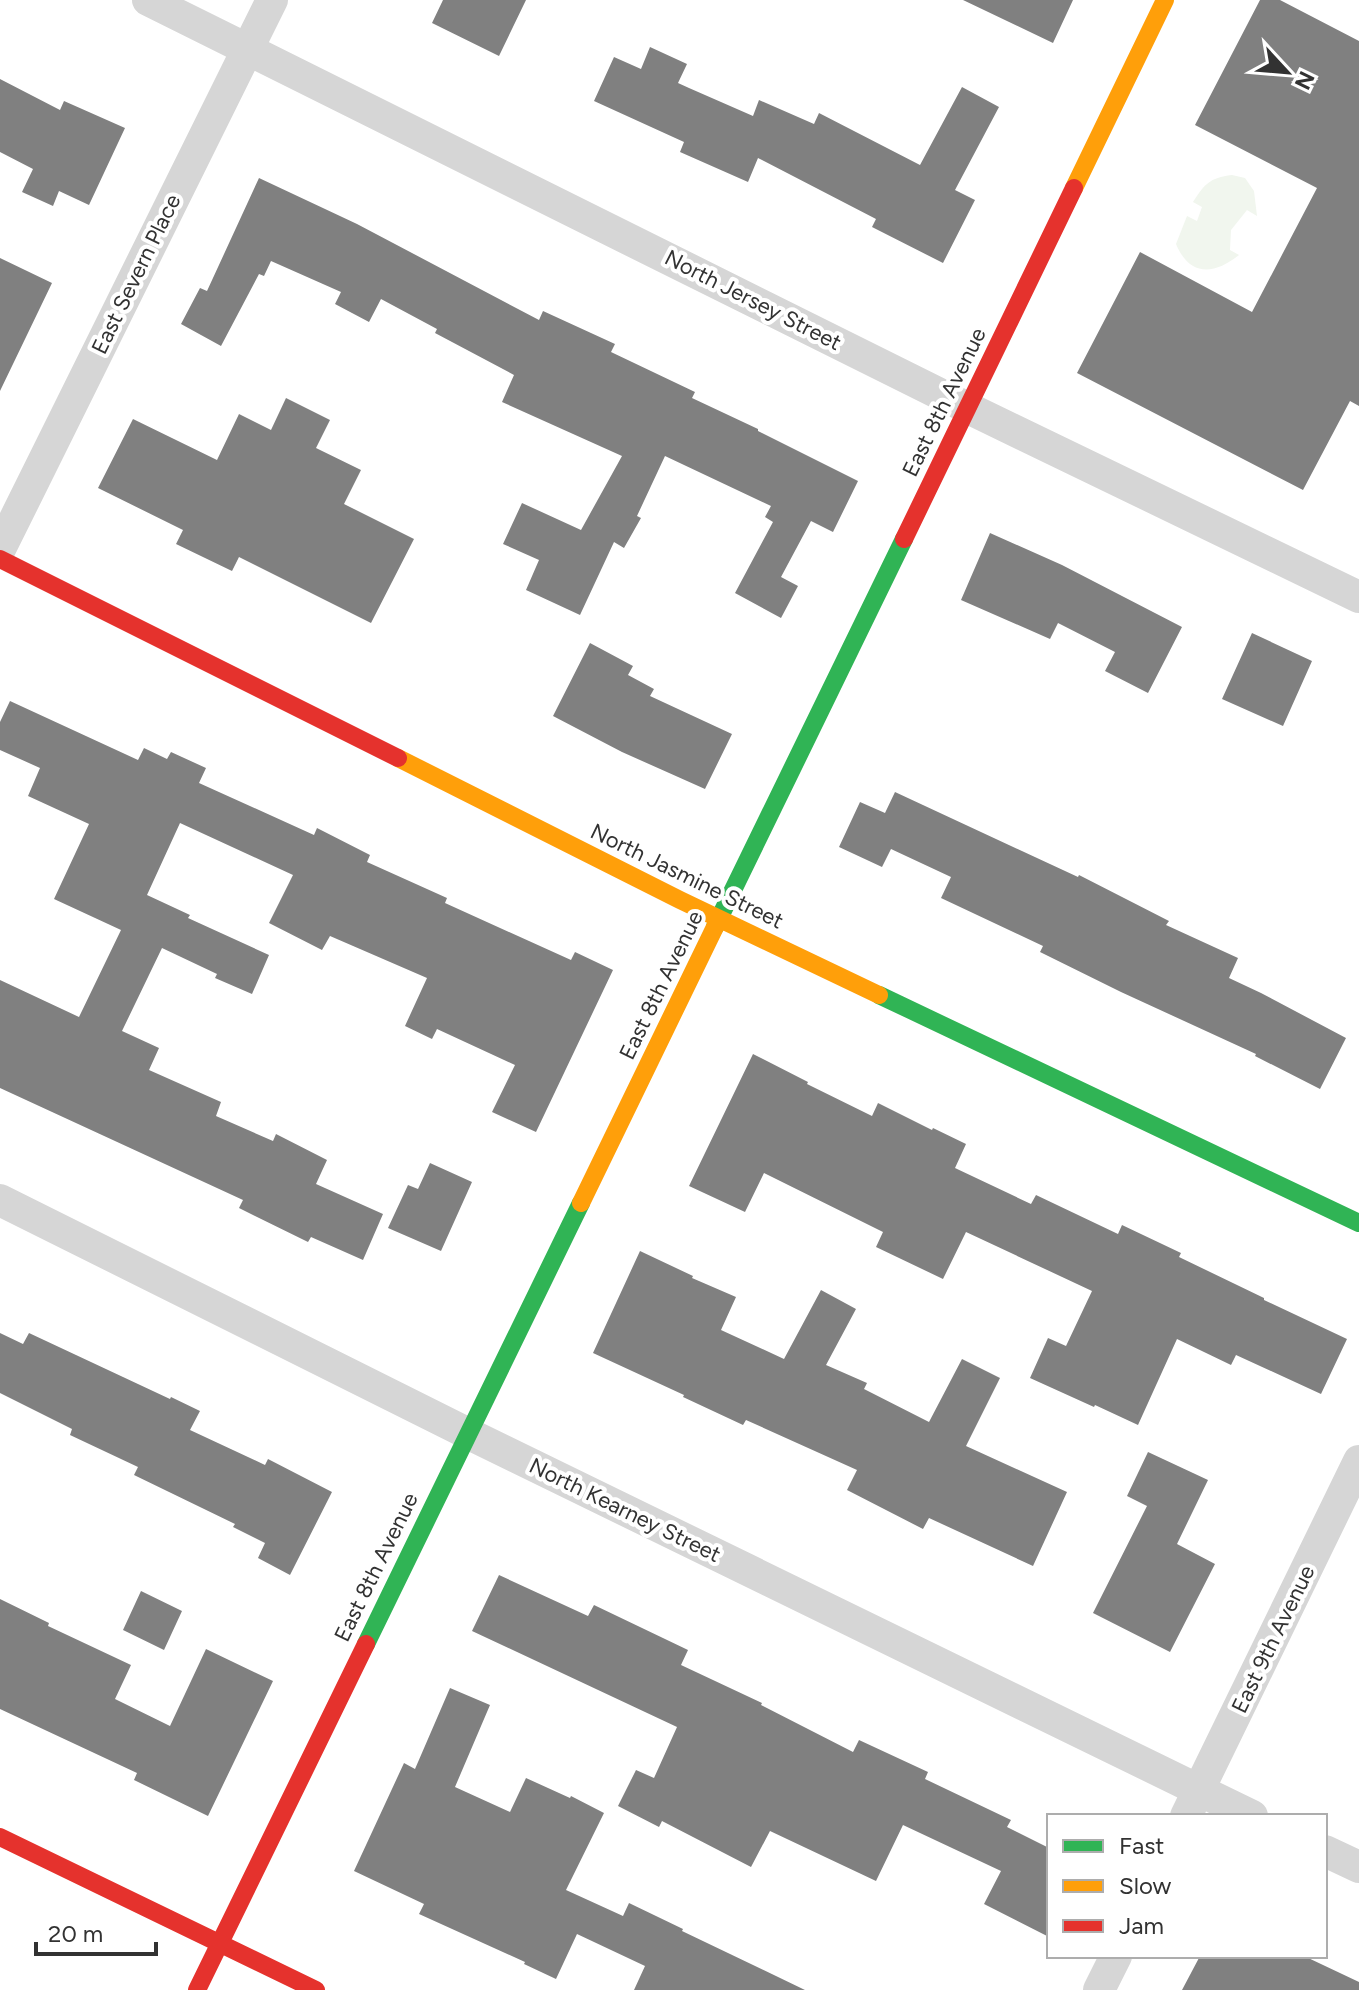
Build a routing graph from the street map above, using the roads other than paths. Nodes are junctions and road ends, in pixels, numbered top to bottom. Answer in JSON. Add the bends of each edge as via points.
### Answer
{"nodes":[{"id":1,"x":148,"y":0,"type":"edge"},
{"id":2,"x":272,"y":0,"type":"edge"},
{"id":3,"x":1165,"y":0,"type":"edge"},
{"id":4,"x":248,"y":48,"type":"junction"},
{"id":5,"x":968,"y":408,"type":"junction"},
{"id":6,"x":0,"y":549,"type":"edge"},
{"id":7,"x":0,"y":559,"type":"edge"},
{"id":8,"x":1359,"y":597,"type":"edge"},
{"id":9,"x":719,"y":920,"type":"junction"},
{"id":10,"x":0,"y":1200,"type":"edge"},
{"id":11,"x":1359,"y":1223,"type":"edge"},
{"id":12,"x":467,"y":1433,"type":"junction"},
{"id":13,"x":1359,"y":1461,"type":"edge"},
{"id":14,"x":1192,"y":1803,"type":"edge"},
{"id":15,"x":1243,"y":1814,"type":"edge"},
{"id":16,"x":0,"y":1837,"type":"edge"},
{"id":17,"x":1327,"y":1852,"type":"edge"},
{"id":18,"x":1359,"y":1867,"type":"edge"},
{"id":19,"x":219,"y":1943,"type":"junction"},
{"id":20,"x":1115,"y":1958,"type":"edge"},
{"id":21,"x":197,"y":1990,"type":"edge"},
{"id":22,"x":316,"y":1990,"type":"edge"},
{"id":23,"x":1099,"y":1990,"type":"edge"}],
"edges":[{"from":1,"to":4,"type":"street","name":"North Jersey Street"},
{"from":2,"to":4,"type":"street","name":"East Severn Place"},
{"from":3,"to":5,"type":"street","name":"East 8th Avenue"},
{"from":4,"to":5,"type":"street","name":"North Jersey Street"},
{"from":4,"to":6,"type":"street","name":"East Severn Place"},
{"from":5,"to":8,"type":"street","name":"North Jersey Street"},
{"from":5,"to":9,"type":"street","name":"East 8th Avenue"},
{"from":7,"to":9,"type":"street","name":"North Jasmine Street"},
{"from":9,"to":11,"type":"street","name":"North Jasmine Street"},
{"from":9,"to":12,"type":"street","name":"East 8th Avenue"},
{"from":10,"to":12,"type":"street","name":"North Kearney Street"},
{"from":12,"to":14,"type":"street","name":"North Kearney Street"},
{"from":12,"to":19,"type":"street","name":"East 8th Avenue"},
{"from":13,"to":14,"type":"street","name":"East 9th Avenue"},
{"from":14,"to":15,"type":"street","name":"North Kearney Street"},
{"from":16,"to":19,"type":"street"},
{"from":17,"to":18,"type":"street"},
{"from":19,"to":21,"type":"street","name":"East 8th Avenue"},
{"from":19,"to":22,"type":"street"},
{"from":20,"to":23,"type":"street"}]}
